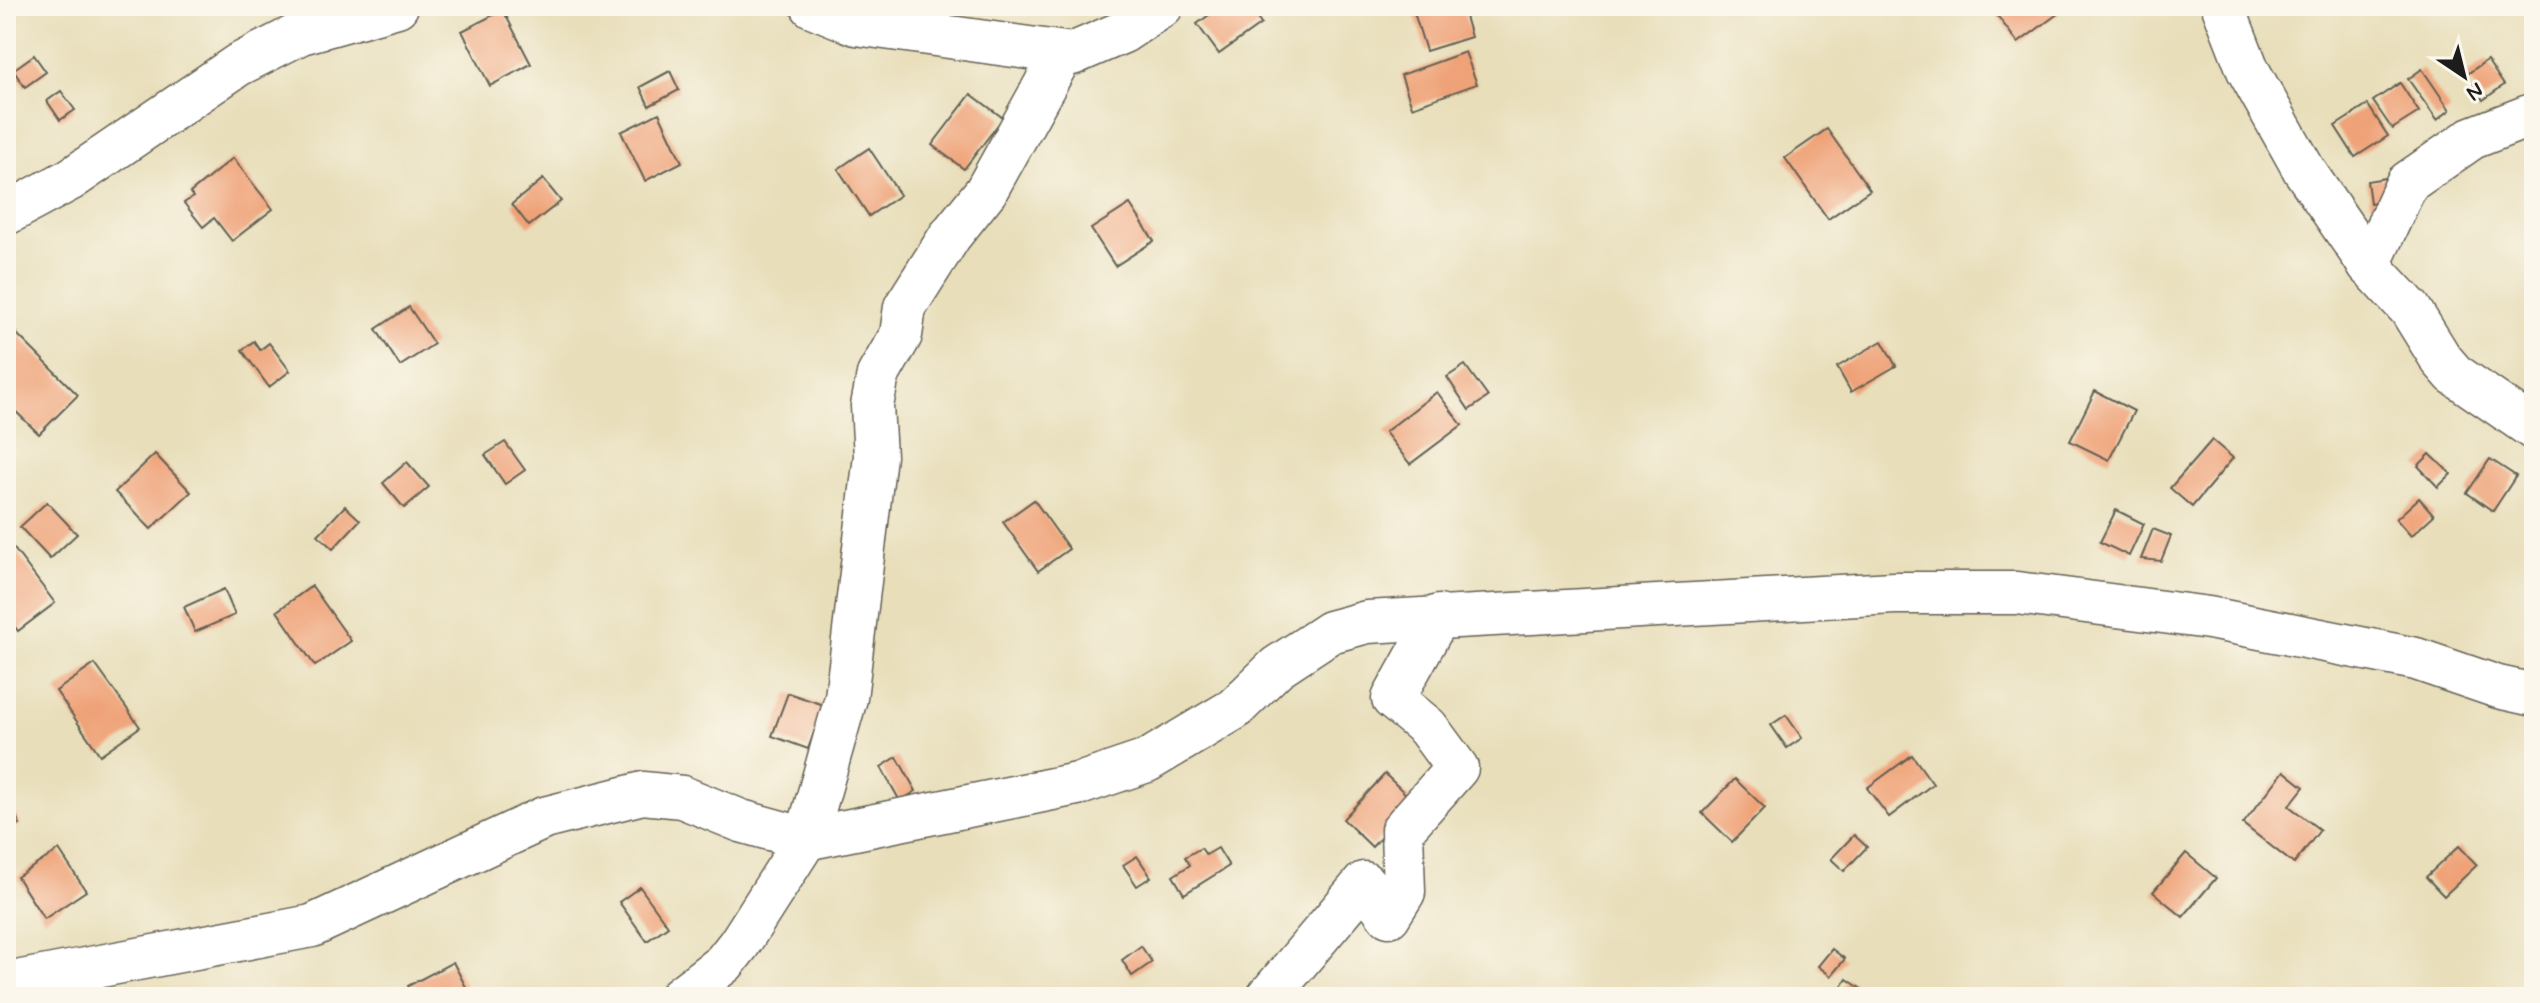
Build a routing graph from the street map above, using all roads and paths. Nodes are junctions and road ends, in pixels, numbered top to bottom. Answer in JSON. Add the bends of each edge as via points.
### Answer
{"nodes":[{"id":1,"x":397,"y":6,"type":"edge"},
{"id":2,"x":812,"y":6,"type":"edge"},
{"id":3,"x":1162,"y":6,"type":"edge"},
{"id":4,"x":2223,"y":6,"type":"edge"},
{"id":5,"x":1062,"y":54,"type":"junction"},
{"id":6,"x":2534,"y":114,"type":"edge"},
{"id":7,"x":6,"y":214,"type":"edge"},
{"id":8,"x":2369,"y":265,"type":"junction"},
{"id":9,"x":2534,"y":429,"type":"edge"},
{"id":10,"x":1439,"y":616,"type":"junction"},
{"id":11,"x":2534,"y":695,"type":"edge"},
{"id":12,"x":806,"y":839,"type":"junction"},
{"id":13,"x":6,"y":984,"type":"edge"},
{"id":14,"x":680,"y":997,"type":"edge"},
{"id":15,"x":1268,"y":997,"type":"edge"}],
"edges":[{"from":1,"to":7,"type":"street","via":[[301,33],[238,65],[71,179]]},
{"from":2,"to":5,"type":"street","via":[[856,24]]},
{"from":3,"to":5,"type":"street","via":[[1088,49]]},
{"from":4,"to":8,"type":"street","via":[[2248,70],[2304,170]]},
{"from":5,"to":12,"type":"street","via":[[986,191],[905,307],[901,335],[878,375],[872,406],[875,456],[846,698]]},
{"from":6,"to":8,"type":"street","via":[[2472,138],[2407,183]]},
{"from":8,"to":9,"type":"street","via":[[2410,309],[2454,374]]},
{"from":10,"to":11,"type":"street","via":[[1575,613],[1879,593],[2017,593],[2209,618],[2416,659]]},
{"from":10,"to":12,"type":"street","via":[[1367,622],[1330,632],[1277,667],[1234,709],[1147,761],[1082,783]]},
{"from":10,"to":15,"type":"street","via":[[1393,699],[1427,727],[1457,768],[1402,830],[1404,892],[1389,916],[1364,883]]},
{"from":12,"to":13,"type":"street","via":[[682,797],[643,793],[544,818],[312,926]]},
{"from":12,"to":14,"type":"street","via":[[724,963]]}]}
